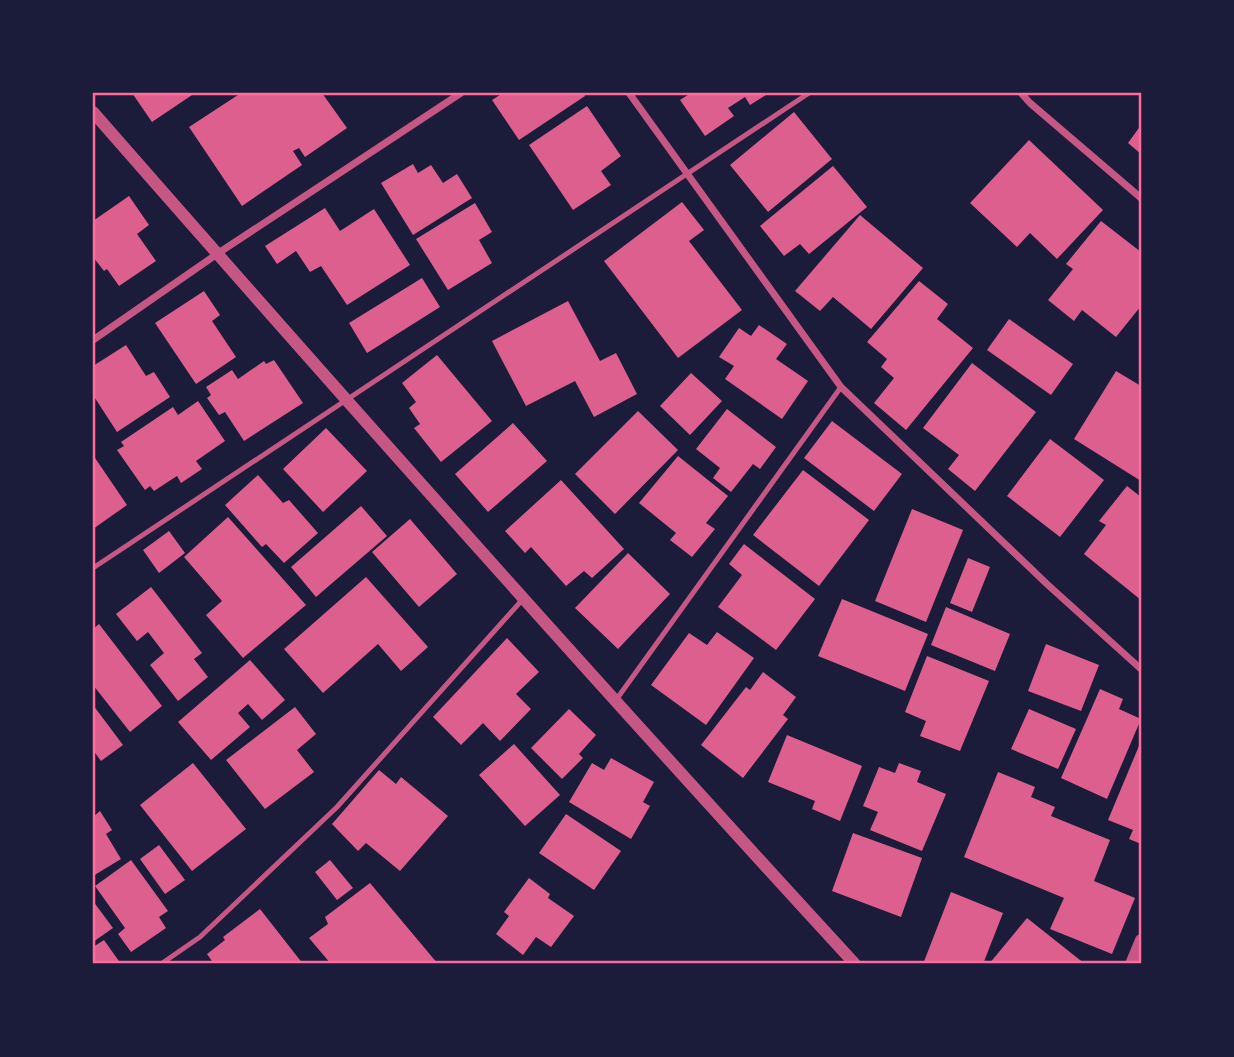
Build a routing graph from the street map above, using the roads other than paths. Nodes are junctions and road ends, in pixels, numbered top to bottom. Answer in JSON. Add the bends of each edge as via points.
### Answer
{"nodes":[{"id":1,"x":461,"y":93,"type":"edge"},
{"id":2,"x":629,"y":93,"type":"edge"},
{"id":3,"x":809,"y":93,"type":"edge"},
{"id":4,"x":1021,"y":93,"type":"edge"},
{"id":5,"x":93,"y":112,"type":"edge"},
{"id":6,"x":687,"y":174,"type":"junction"},
{"id":7,"x":1141,"y":198,"type":"edge"},
{"id":8,"x":217,"y":254,"type":"junction"},
{"id":9,"x":93,"y":340,"type":"edge"},
{"id":10,"x":841,"y":387,"type":"junction"},
{"id":11,"x":345,"y":400,"type":"junction"},
{"id":12,"x":93,"y":568,"type":"edge"},
{"id":13,"x":523,"y":599,"type":"junction"},
{"id":14,"x":1141,"y":669,"type":"edge"},
{"id":15,"x":614,"y":702,"type":"junction"},
{"id":16,"x":1141,"y":940,"type":"edge"},
{"id":17,"x":161,"y":964,"type":"edge"},
{"id":18,"x":855,"y":964,"type":"edge"},
{"id":19,"x":1131,"y":964,"type":"edge"}],
"edges":[{"from":1,"to":8,"type":"street"},
{"from":2,"to":6,"type":"street"},
{"from":3,"to":6,"type":"lane"},
{"from":4,"to":7,"type":"street"},
{"from":5,"to":8,"type":"street"},
{"from":6,"to":10,"type":"street"},
{"from":6,"to":11,"type":"lane"},
{"from":8,"to":9,"type":"street"},
{"from":8,"to":11,"type":"street"},
{"from":10,"to":14,"type":"street"},
{"from":10,"to":15,"type":"lane"},
{"from":11,"to":12,"type":"lane"},
{"from":11,"to":13,"type":"street"},
{"from":13,"to":15,"type":"street"},
{"from":13,"to":17,"type":"lane","via":[[337,807],[200,937]]},
{"from":15,"to":18,"type":"street"},
{"from":16,"to":19,"type":"street"}]}
